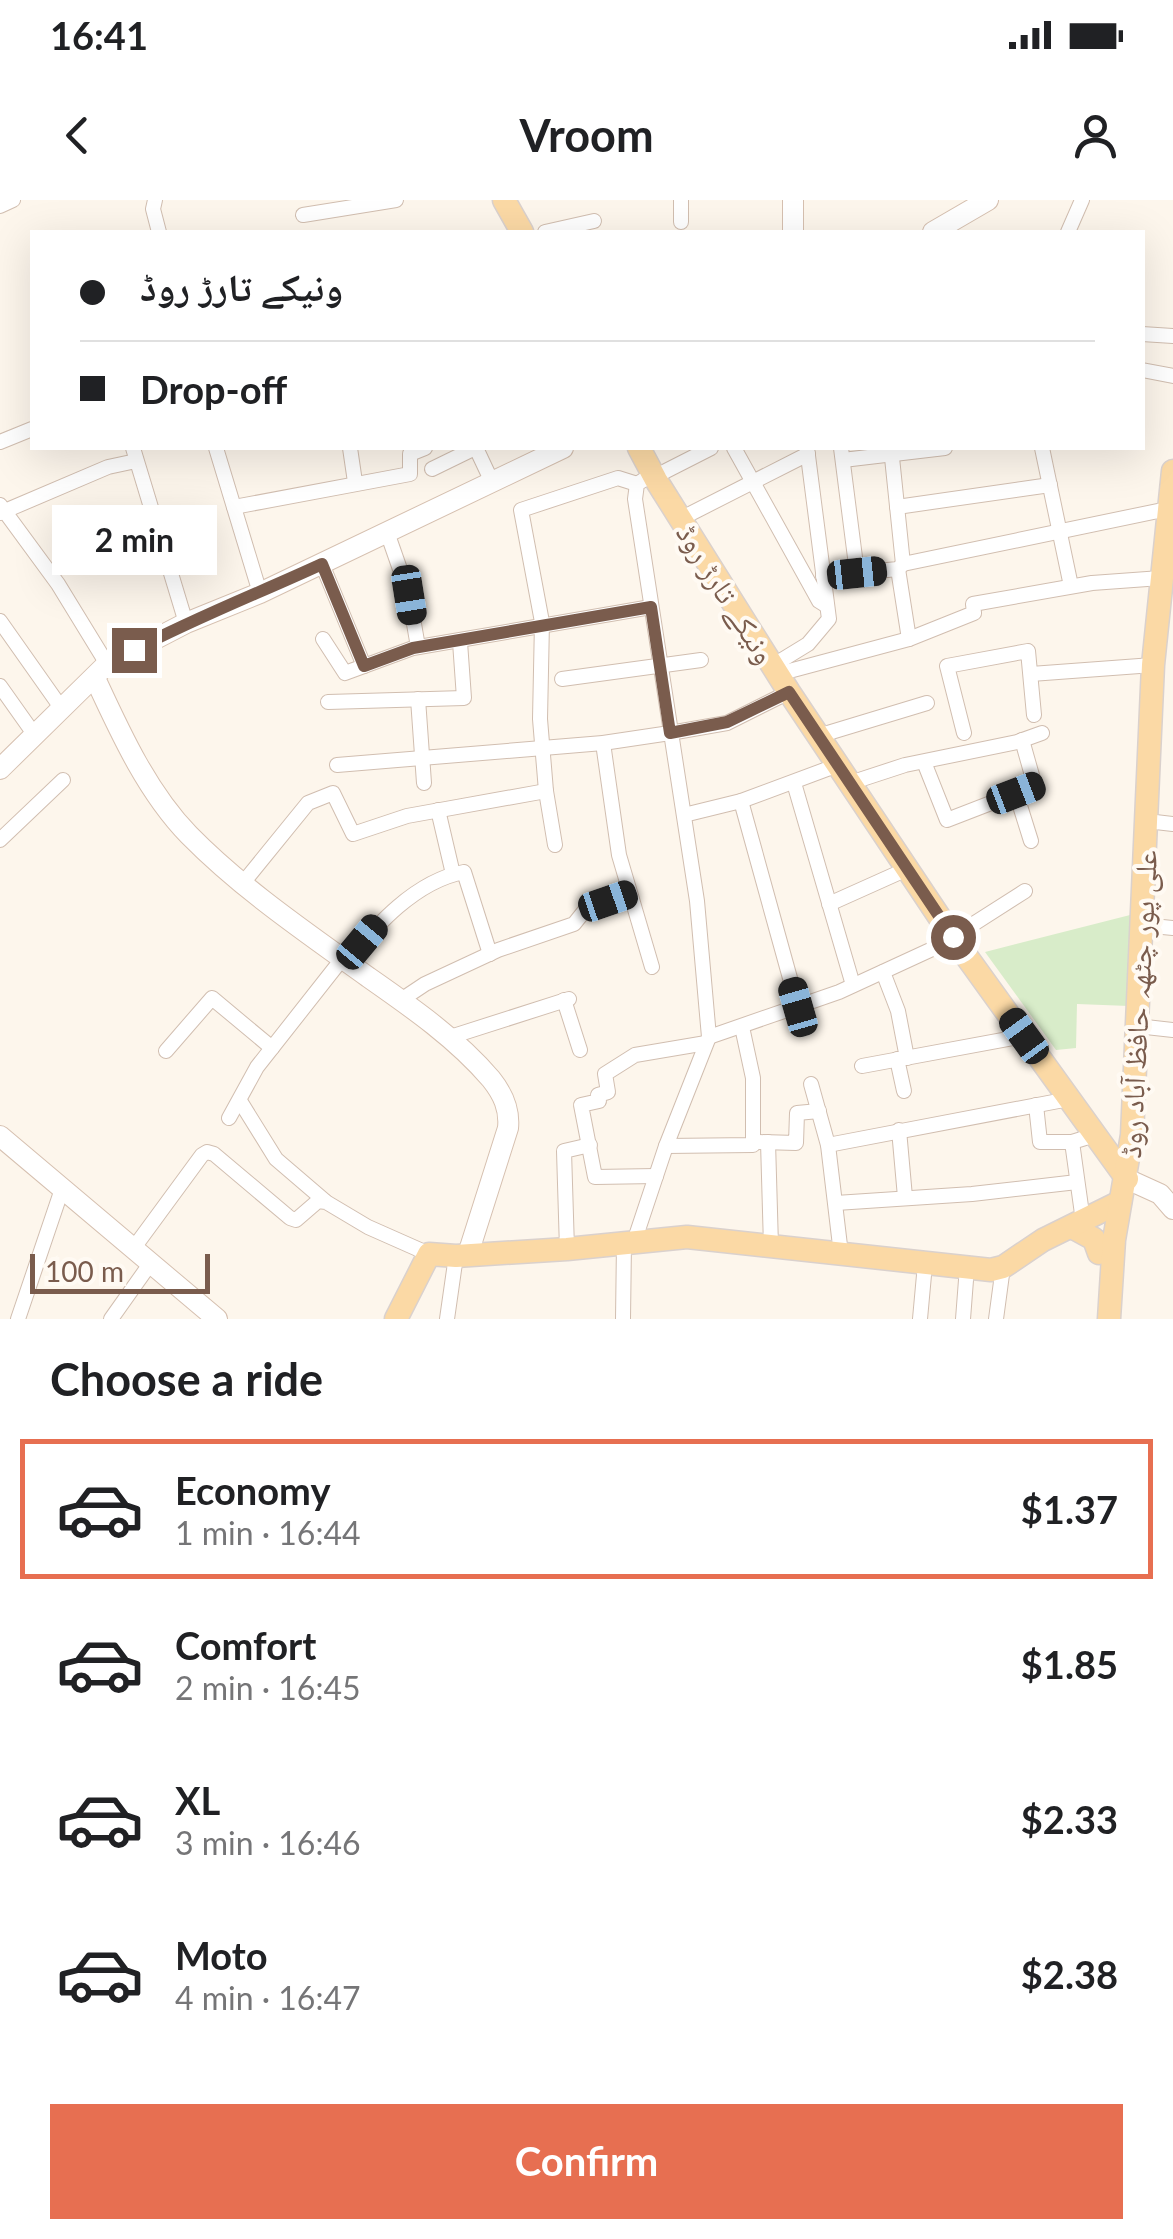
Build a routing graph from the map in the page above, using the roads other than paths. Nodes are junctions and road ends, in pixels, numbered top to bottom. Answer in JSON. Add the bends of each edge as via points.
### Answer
{"nodes":[{"id":1,"x":13,"y":200,"type":"edge"},
{"id":2,"x":155,"y":200,"type":"edge"},
{"id":3,"x":396,"y":200,"type":"edge"},
{"id":4,"x":504,"y":200,"type":"edge"},
{"id":5,"x":680,"y":200,"type":"edge"},
{"id":6,"x":793,"y":200,"type":"edge"},
{"id":7,"x":988,"y":200,"type":"edge"},
{"id":8,"x":1082,"y":200,"type":"edge"},
{"id":9,"x":0,"y":206,"type":"edge"},
{"id":10,"x":303,"y":214,"type":"dead end"},
{"id":11,"x":594,"y":221,"type":"dead end"},
{"id":12,"x":682,"y":222,"type":"dead end"},
{"id":13,"x":158,"y":230,"type":"edge"},
{"id":14,"x":521,"y":230,"type":"edge"},
{"id":15,"x":554,"y":230,"type":"edge"},
{"id":16,"x":794,"y":230,"type":"edge"},
{"id":17,"x":936,"y":230,"type":"edge"},
{"id":18,"x":1069,"y":230,"type":"edge"},
{"id":19,"x":1145,"y":334,"type":"edge"},
{"id":20,"x":1173,"y":336,"type":"edge"},
{"id":21,"x":1145,"y":371,"type":"edge"},
{"id":22,"x":1173,"y":376,"type":"edge"},
{"id":23,"x":30,"y":430,"type":"edge"},
{"id":24,"x":0,"y":442,"type":"edge"},
{"id":25,"x":221,"y":450,"type":"edge"},
{"id":26,"x":350,"y":450,"type":"edge"},
{"id":27,"x":421,"y":450,"type":"edge"},
{"id":28,"x":472,"y":450,"type":"edge"},
{"id":29,"x":477,"y":450,"type":"edge"},
{"id":30,"x":559,"y":450,"type":"edge"},
{"id":31,"x":640,"y":450,"type":"edge"},
{"id":32,"x":707,"y":450,"type":"edge"},
{"id":33,"x":735,"y":450,"type":"edge"},
{"id":34,"x":1042,"y":450,"type":"edge"},
{"id":35,"x":807,"y":451,"type":"edge"},
{"id":36,"x":892,"y":451,"type":"edge"},
{"id":37,"x":135,"y":454,"type":"edge"},
{"id":38,"x":842,"y":454,"type":"edge"},
{"id":39,"x":432,"y":469,"type":"dead end"},
{"id":40,"x":1173,"y":471,"type":"edge"},
{"id":41,"x":648,"y":478,"type":"junction"},
{"id":42,"x":355,"y":482,"type":"junction"},
{"id":43,"x":492,"y":482,"type":"junction"},
{"id":44,"x":754,"y":483,"type":"junction"},
{"id":45,"x":1050,"y":485,"type":"junction"},
{"id":46,"x":234,"y":507,"type":"junction"},
{"id":47,"x":897,"y":508,"type":"junction"},
{"id":48,"x":1171,"y":508,"type":"edge"},
{"id":49,"x":1,"y":510,"type":"edge"},
{"id":50,"x":680,"y":519,"type":"junction"},
{"id":51,"x":1060,"y":531,"type":"junction"},
{"id":52,"x":387,"y":532,"type":"junction"},
{"id":53,"x":1169,"y":552,"type":"edge"},
{"id":54,"x":322,"y":564,"type":"junction"},
{"id":55,"x":900,"y":566,"type":"junction"},
{"id":56,"x":857,"y":573,"type":"junction"},
{"id":57,"x":823,"y":576,"type":"junction"},
{"id":58,"x":1161,"y":578,"type":"junction"},
{"id":59,"x":1070,"y":586,"type":"junction"},
{"id":60,"x":260,"y":594,"type":"junction"},
{"id":61,"x":827,"y":606,"type":"junction"},
{"id":62,"x":651,"y":607,"type":"junction"},
{"id":63,"x":0,"y":621,"type":"edge"},
{"id":64,"x":186,"y":622,"type":"junction"},
{"id":65,"x":542,"y":627,"type":"junction"},
{"id":66,"x":323,"y":639,"type":"dead end"},
{"id":67,"x":909,"y":639,"type":"junction"},
{"id":68,"x":460,"y":642,"type":"junction"},
{"id":69,"x":418,"y":647,"type":"junction"},
{"id":70,"x":701,"y":660,"type":"dead end"},
{"id":71,"x":1154,"y":665,"type":"junction"},
{"id":72,"x":364,"y":666,"type":"junction"},
{"id":73,"x":660,"y":667,"type":"junction"},
{"id":74,"x":101,"y":671,"type":"junction"},
{"id":75,"x":1032,"y":674,"type":"junction"},
{"id":76,"x":780,"y":677,"type":"junction"},
{"id":77,"x":562,"y":679,"type":"dead end"},
{"id":78,"x":0,"y":686,"type":"edge"},
{"id":79,"x":418,"y":700,"type":"junction"},
{"id":80,"x":328,"y":702,"type":"dead end"},
{"id":81,"x":927,"y":703,"type":"dead end"},
{"id":82,"x":62,"y":708,"type":"junction"},
{"id":83,"x":1034,"y":715,"type":"dead end"},
{"id":84,"x":964,"y":732,"type":"dead end"},
{"id":85,"x":1042,"y":732,"type":"dead end"},
{"id":86,"x":670,"y":733,"type":"junction"},
{"id":87,"x":34,"y":734,"type":"junction"},
{"id":88,"x":818,"y":736,"type":"junction"},
{"id":89,"x":1022,"y":740,"type":"junction"},
{"id":90,"x":603,"y":744,"type":"junction"},
{"id":91,"x":542,"y":748,"type":"junction"},
{"id":92,"x":421,"y":758,"type":"junction"},
{"id":93,"x":924,"y":762,"type":"junction"},
{"id":94,"x":337,"y":765,"type":"dead end"},
{"id":95,"x":0,"y":768,"type":"edge"},
{"id":96,"x":844,"y":774,"type":"junction"},
{"id":97,"x":63,"y":780,"type":"dead end"},
{"id":98,"x":424,"y":783,"type":"dead end"},
{"id":99,"x":794,"y":783,"type":"junction"},
{"id":100,"x":546,"y":791,"type":"junction"},
{"id":101,"x":1016,"y":793,"type":"junction"},
{"id":102,"x":741,"y":801,"type":"junction"},
{"id":103,"x":438,"y":810,"type":"junction"},
{"id":104,"x":684,"y":816,"type":"junction"},
{"id":105,"x":1147,"y":822,"type":"junction"},
{"id":106,"x":1173,"y":824,"type":"edge"},
{"id":107,"x":0,"y":840,"type":"edge"},
{"id":108,"x":1032,"y":841,"type":"dead end"},
{"id":109,"x":555,"y":845,"type":"dead end"},
{"id":110,"x":908,"y":869,"type":"junction"},
{"id":111,"x":453,"y":874,"type":"junction"},
{"id":112,"x":243,"y":883,"type":"junction"},
{"id":113,"x":1025,"y":890,"type":"dead end"},
{"id":114,"x":629,"y":894,"type":"junction"},
{"id":115,"x":829,"y":904,"type":"junction"},
{"id":116,"x":1142,"y":925,"type":"junction"},
{"id":117,"x":1173,"y":928,"type":"edge"},
{"id":118,"x":954,"y":938,"type":"junction"},
{"id":119,"x":490,"y":954,"type":"junction"},
{"id":120,"x":344,"y":960,"type":"junction"},
{"id":121,"x":652,"y":967,"type":"dead end"},
{"id":122,"x":883,"y":972,"type":"junction"},
{"id":123,"x":853,"y":985,"type":"junction"},
{"id":124,"x":401,"y":1000,"type":"junction"},
{"id":125,"x":798,"y":1007,"type":"junction"},
{"id":126,"x":1137,"y":1026,"type":"junction"},
{"id":127,"x":742,"y":1027,"type":"junction"},
{"id":128,"x":1173,"y":1030,"type":"edge"},
{"id":129,"x":1024,"y":1036,"type":"junction"},
{"id":130,"x":447,"y":1038,"type":"junction"},
{"id":131,"x":708,"y":1040,"type":"junction"},
{"id":132,"x":272,"y":1048,"type":"junction"},
{"id":133,"x":580,"y":1050,"type":"dead end"},
{"id":134,"x":166,"y":1052,"type":"dead end"},
{"id":135,"x":902,"y":1059,"type":"junction"},
{"id":136,"x":862,"y":1066,"type":"dead end"},
{"id":137,"x":812,"y":1084,"type":"dead end"},
{"id":138,"x":904,"y":1091,"type":"dead end"},
{"id":139,"x":1070,"y":1099,"type":"junction"},
{"id":140,"x":240,"y":1102,"type":"junction"},
{"id":141,"x":1036,"y":1105,"type":"junction"},
{"id":142,"x":819,"y":1111,"type":"junction"},
{"id":143,"x":229,"y":1118,"type":"dead end"},
{"id":144,"x":900,"y":1130,"type":"junction"},
{"id":145,"x":0,"y":1136,"type":"edge"},
{"id":146,"x":1084,"y":1138,"type":"junction"},
{"id":147,"x":761,"y":1142,"type":"junction"},
{"id":148,"x":590,"y":1145,"type":"junction"},
{"id":149,"x":828,"y":1145,"type":"junction"},
{"id":150,"x":666,"y":1146,"type":"junction"},
{"id":151,"x":656,"y":1176,"type":"junction"},
{"id":152,"x":1077,"y":1182,"type":"junction"},
{"id":153,"x":62,"y":1189,"type":"junction"},
{"id":154,"x":1123,"y":1191,"type":"junction"},
{"id":155,"x":905,"y":1197,"type":"junction"},
{"id":156,"x":326,"y":1202,"type":"junction"},
{"id":157,"x":836,"y":1203,"type":"junction"},
{"id":158,"x":1173,"y":1209,"type":"edge"},
{"id":159,"x":1077,"y":1224,"type":"junction"},
{"id":160,"x":629,"y":1242,"type":"junction"},
{"id":161,"x":770,"y":1246,"type":"junction"},
{"id":162,"x":133,"y":1249,"type":"junction"},
{"id":163,"x":567,"y":1249,"type":"junction"},
{"id":164,"x":1099,"y":1253,"type":"junction"},
{"id":165,"x":429,"y":1254,"type":"junction"},
{"id":166,"x":842,"y":1254,"type":"junction"},
{"id":167,"x":462,"y":1255,"type":"junction"},
{"id":168,"x":150,"y":1264,"type":"junction"},
{"id":169,"x":925,"y":1264,"type":"junction"},
{"id":170,"x":967,"y":1267,"type":"junction"},
{"id":171,"x":1003,"y":1267,"type":"junction"},
{"id":172,"x":18,"y":1319,"type":"edge"},
{"id":173,"x":111,"y":1319,"type":"edge"},
{"id":174,"x":217,"y":1319,"type":"edge"},
{"id":175,"x":396,"y":1319,"type":"edge"},
{"id":176,"x":447,"y":1319,"type":"edge"},
{"id":177,"x":623,"y":1319,"type":"edge"},
{"id":178,"x":920,"y":1319,"type":"edge"},
{"id":179,"x":962,"y":1319,"type":"edge"},
{"id":180,"x":996,"y":1319,"type":"edge"},
{"id":181,"x":1094,"y":1319,"type":"edge"},
{"id":182,"x":1109,"y":1319,"type":"edge"}],
"edges":[{"from":1,"to":9,"type":"street"},
{"from":2,"to":13,"type":"street"},
{"from":3,"to":10,"type":"street"},
{"from":4,"to":14,"type":"main road"},
{"from":5,"to":12,"type":"street"},
{"from":6,"to":16,"type":"main road"},
{"from":7,"to":17,"type":"main road"},
{"from":8,"to":18,"type":"street"},
{"from":11,"to":15,"type":"street"},
{"from":19,"to":20,"type":"street"},
{"from":21,"to":22,"type":"street"},
{"from":23,"to":24,"type":"street"},
{"from":25,"to":46,"type":"street"},
{"from":26,"to":42,"type":"street"},
{"from":27,"to":42,"type":"street","via":[[410,454],[410,474]]},
{"from":28,"to":39,"type":"street"},
{"from":29,"to":43,"type":"street"},
{"from":30,"to":43,"type":"main road"},
{"from":31,"to":41,"type":"main road","name":"ونیکے تارڑ روڈ"},
{"from":32,"to":41,"type":"street"},
{"from":33,"to":44,"type":"street"},
{"from":34,"to":45,"type":"street"},
{"from":35,"to":44,"type":"street"},
{"from":35,"to":57,"type":"street"},
{"from":36,"to":38,"type":"street"},
{"from":36,"to":47,"type":"street"},
{"from":37,"to":49,"type":"street"},
{"from":37,"to":64,"type":"street"},
{"from":38,"to":56,"type":"street"},
{"from":40,"to":48,"type":"main road","name":"علی پور چٹھہ حافظ آباد روڈ"},
{"from":41,"to":50,"type":"main road","name":"ونیکے تارڑ روڈ"},
{"from":41,"to":62,"type":"street","via":[[636,499]]},
{"from":41,"to":65,"type":"street","via":[[618,478],[521,510]]},
{"from":42,"to":46,"type":"street"},
{"from":43,"to":52,"type":"main road"},
{"from":44,"to":50,"type":"street"},
{"from":44,"to":61,"type":"street"},
{"from":45,"to":47,"type":"street"},
{"from":45,"to":51,"type":"street"},
{"from":46,"to":60,"type":"street"},
{"from":47,"to":55,"type":"street"},
{"from":48,"to":51,"type":"street"},
{"from":48,"to":53,"type":"main road","name":"علی پور چٹھہ حافظ آباد روڈ"},
{"from":49,"to":74,"type":"street","via":[[58,584]]},
{"from":50,"to":76,"type":"main road","name":"ونیکے تارڑ روڈ"},
{"from":51,"to":55,"type":"street"},
{"from":51,"to":59,"type":"street"},
{"from":52,"to":54,"type":"main road"},
{"from":52,"to":69,"type":"street"},
{"from":53,"to":58,"type":"main road","name":"علی پور چٹھہ حافظ آباد روڈ"},
{"from":54,"to":60,"type":"main road"},
{"from":54,"to":72,"type":"street"},
{"from":55,"to":56,"type":"street"},
{"from":55,"to":67,"type":"street"},
{"from":56,"to":57,"type":"street"},
{"from":57,"to":61,"type":"street"},
{"from":58,"to":59,"type":"street"},
{"from":58,"to":71,"type":"main road","name":"علی پور چٹھہ حافظ آباد روڈ"},
{"from":59,"to":67,"type":"street","via":[[973,604],[974,613]]},
{"from":60,"to":64,"type":"main road"},
{"from":61,"to":76,"type":"street","via":[[829,619]]},
{"from":62,"to":65,"type":"street"},
{"from":62,"to":73,"type":"street"},
{"from":63,"to":82,"type":"street"},
{"from":64,"to":74,"type":"main road"},
{"from":65,"to":68,"type":"street"},
{"from":65,"to":91,"type":"street"},
{"from":66,"to":72,"type":"street","via":[[345,673]]},
{"from":67,"to":76,"type":"street"},
{"from":68,"to":69,"type":"street"},
{"from":68,"to":79,"type":"street","via":[[464,698]]},
{"from":69,"to":72,"type":"street"},
{"from":70,"to":73,"type":"street"},
{"from":71,"to":75,"type":"street"},
{"from":71,"to":105,"type":"main road","name":"علی پور چٹھہ حافظ آباد روڈ"},
{"from":73,"to":77,"type":"street"},
{"from":73,"to":86,"type":"street"},
{"from":74,"to":82,"type":"main road"},
{"from":74,"to":112,"type":"main road","via":[[116,725],[164,803]]},
{"from":75,"to":83,"type":"street"},
{"from":75,"to":84,"type":"street","via":[[1028,652],[947,666]]},
{"from":76,"to":86,"type":"street","via":[[727,722]]},
{"from":76,"to":88,"type":"main road","name":"ونیکے تارڑ روڈ"},
{"from":78,"to":87,"type":"street"},
{"from":79,"to":80,"type":"street"},
{"from":79,"to":92,"type":"street"},
{"from":81,"to":88,"type":"street"},
{"from":82,"to":87,"type":"main road"},
{"from":85,"to":89,"type":"street"},
{"from":86,"to":90,"type":"street"},
{"from":86,"to":104,"type":"street"},
{"from":87,"to":95,"type":"main road"},
{"from":88,"to":96,"type":"main road","name":"ونیکے تارڑ روڈ"},
{"from":89,"to":93,"type":"street"},
{"from":89,"to":101,"type":"street","via":[[1035,786]]},
{"from":90,"to":91,"type":"street"},
{"from":90,"to":114,"type":"street"},
{"from":91,"to":92,"type":"street"},
{"from":91,"to":100,"type":"street"},
{"from":92,"to":94,"type":"street"},
{"from":92,"to":98,"type":"street"},
{"from":93,"to":96,"type":"street"},
{"from":93,"to":101,"type":"street","via":[[946,820]]},
{"from":96,"to":99,"type":"street"},
{"from":96,"to":110,"type":"main road","name":"ونیکے تارڑ روڈ"},
{"from":97,"to":107,"type":"street"},
{"from":99,"to":102,"type":"street"},
{"from":99,"to":115,"type":"street"},
{"from":100,"to":103,"type":"street"},
{"from":100,"to":109,"type":"street"},
{"from":101,"to":108,"type":"street"},
{"from":102,"to":104,"type":"street"},
{"from":102,"to":125,"type":"street"},
{"from":103,"to":111,"type":"street"},
{"from":103,"to":112,"type":"street","via":[[353,834],[332,793],[308,803]]},
{"from":104,"to":131,"type":"street"},
{"from":105,"to":106,"type":"street"},
{"from":105,"to":116,"type":"main road","name":"علی پور چٹھہ حافظ آباد روڈ"},
{"from":110,"to":115,"type":"street"},
{"from":110,"to":118,"type":"main road","name":"ونیکے تارڑ روڈ"},
{"from":111,"to":119,"type":"street","via":[[464,872]]},
{"from":111,"to":120,"type":"street","via":[[378,923]]},
{"from":112,"to":120,"type":"main road"},
{"from":113,"to":118,"type":"street"},
{"from":114,"to":119,"type":"street","via":[[586,908],[574,924]]},
{"from":114,"to":121,"type":"street"},
{"from":115,"to":123,"type":"street"},
{"from":116,"to":117,"type":"street"},
{"from":116,"to":126,"type":"main road","name":"علی پور چٹھہ حافظ آباد روڈ"},
{"from":118,"to":122,"type":"street"},
{"from":118,"to":129,"type":"main road","name":"ونیکے تارڑ روڈ"},
{"from":119,"to":124,"type":"street"},
{"from":120,"to":124,"type":"main road"},
{"from":120,"to":132,"type":"street"},
{"from":122,"to":123,"type":"street"},
{"from":122,"to":135,"type":"street","via":[[898,1011]]},
{"from":123,"to":125,"type":"street"},
{"from":124,"to":130,"type":"main road"},
{"from":125,"to":127,"type":"street"},
{"from":126,"to":128,"type":"street"},
{"from":126,"to":154,"type":"main road","name":"علی پور چٹھہ حافظ آباد روڈ"},
{"from":127,"to":131,"type":"street"},
{"from":127,"to":147,"type":"street"},
{"from":129,"to":135,"type":"street"},
{"from":129,"to":139,"type":"main road","name":"ونیکے تارڑ روڈ"},
{"from":130,"to":133,"type":"street","via":[[567,1000]]},
{"from":130,"to":167,"type":"main road","via":[[493,1081],[509,1115]]},
{"from":131,"to":148,"type":"street","via":[[634,1055],[605,1074],[608,1092],[598,1094],[599,1102],[581,1105]]},
{"from":131,"to":150,"type":"street"},
{"from":132,"to":134,"type":"street","via":[[212,998]]},
{"from":132,"to":140,"type":"street"},
{"from":135,"to":136,"type":"street"},
{"from":135,"to":138,"type":"street"},
{"from":137,"to":142,"type":"street"},
{"from":139,"to":141,"type":"street"},
{"from":139,"to":146,"type":"main road","name":"ونیکے تارڑ روڈ"},
{"from":140,"to":143,"type":"street"},
{"from":140,"to":156,"type":"street","via":[[276,1159]]},
{"from":141,"to":144,"type":"street"},
{"from":141,"to":146,"type":"street","via":[[1040,1142]]},
{"from":142,"to":147,"type":"street","via":[[797,1113],[796,1144]]},
{"from":142,"to":149,"type":"street"},
{"from":144,"to":149,"type":"street"},
{"from":144,"to":155,"type":"street"},
{"from":145,"to":153,"type":"main road"},
{"from":146,"to":152,"type":"street"},
{"from":146,"to":154,"type":"main road","name":"ونیکے تارڑ روڈ"},
{"from":147,"to":150,"type":"street"},
{"from":147,"to":161,"type":"street"},
{"from":148,"to":151,"type":"street","via":[[595,1177]]},
{"from":148,"to":163,"type":"street","via":[[564,1151]]},
{"from":149,"to":157,"type":"street"},
{"from":150,"to":151,"type":"street"},
{"from":151,"to":160,"type":"street"},
{"from":152,"to":155,"type":"street"},
{"from":152,"to":159,"type":"street"},
{"from":153,"to":162,"type":"main road"},
{"from":153,"to":172,"type":"street"},
{"from":154,"to":158,"type":"main road","via":[[1160,1194]]},
{"from":154,"to":159,"type":"main road"},
{"from":154,"to":164,"type":"main road"},
{"from":154,"to":182,"type":"main road"},
{"from":155,"to":157,"type":"street"},
{"from":156,"to":162,"type":"street","via":[[290,1218],[207,1152]]},
{"from":156,"to":165,"type":"street"},
{"from":157,"to":166,"type":"street"},
{"from":159,"to":164,"type":"main road"},
{"from":159,"to":171,"type":"main road"},
{"from":160,"to":161,"type":"main road","via":[[686,1237]]},
{"from":160,"to":163,"type":"main road"},
{"from":160,"to":177,"type":"street"},
{"from":161,"to":166,"type":"main road"},
{"from":162,"to":168,"type":"main road"},
{"from":163,"to":167,"type":"main road"},
{"from":164,"to":181,"type":"main road"},
{"from":165,"to":167,"type":"main road"},
{"from":165,"to":175,"type":"main road"},
{"from":166,"to":169,"type":"main road"},
{"from":167,"to":176,"type":"street"},
{"from":168,"to":173,"type":"street"},
{"from":168,"to":174,"type":"main road"},
{"from":169,"to":170,"type":"main road"},
{"from":169,"to":178,"type":"street"},
{"from":170,"to":171,"type":"main road"},
{"from":170,"to":179,"type":"street"},
{"from":171,"to":180,"type":"street"}]}
